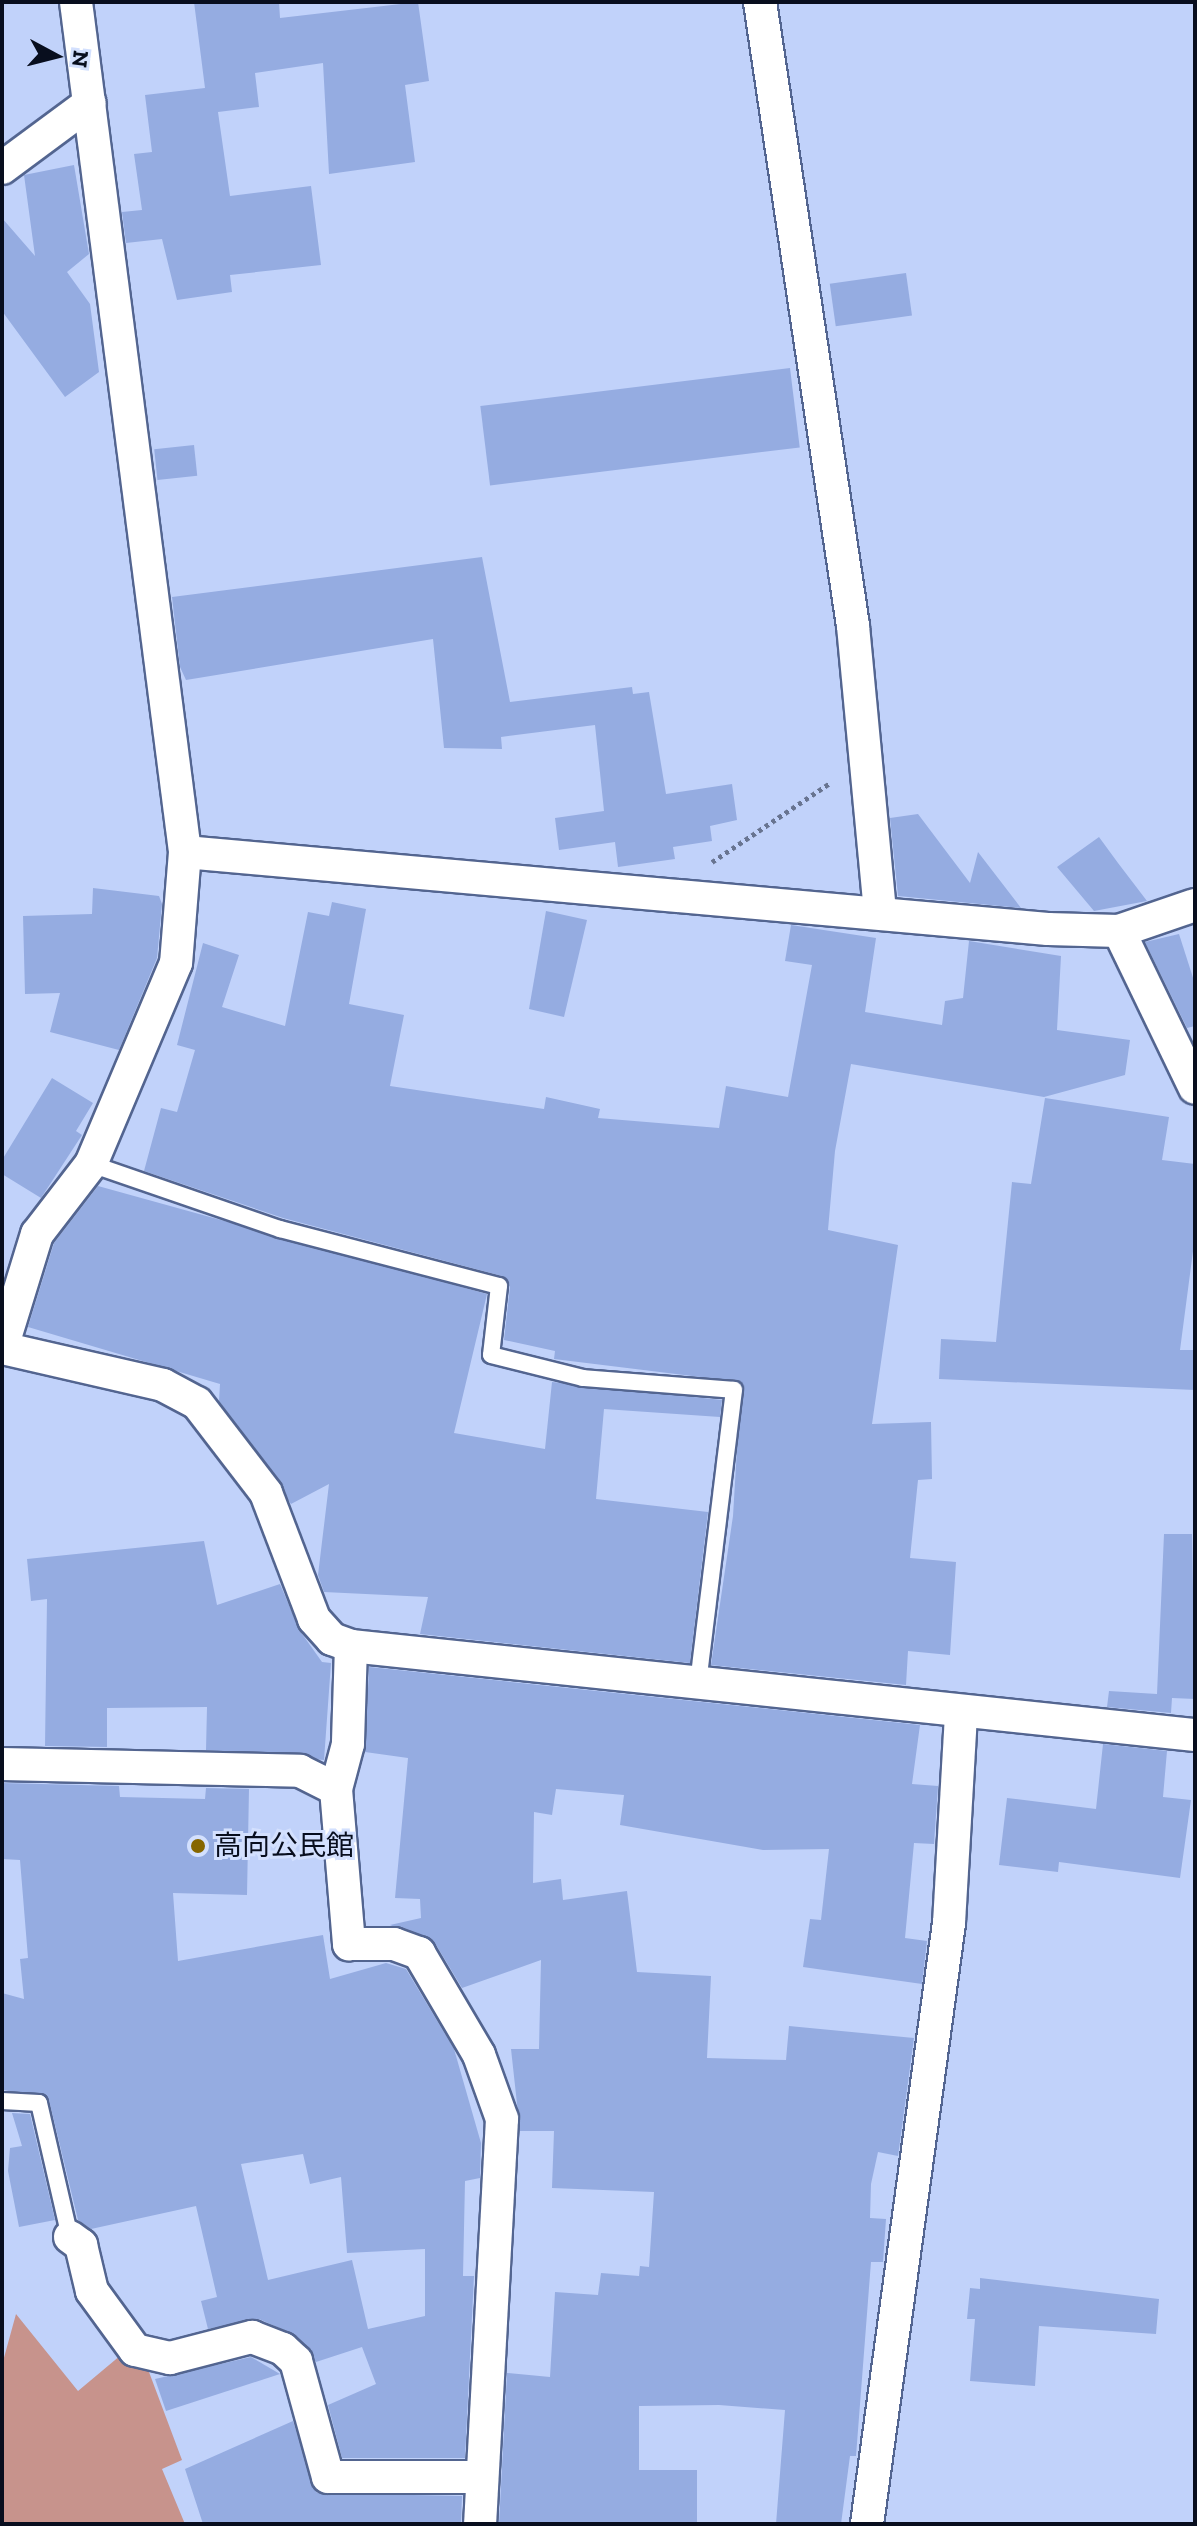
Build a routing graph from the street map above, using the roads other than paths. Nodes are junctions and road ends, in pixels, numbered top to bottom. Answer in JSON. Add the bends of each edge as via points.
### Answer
{"nodes":[{"id":1,"x":76,"y":2,"type":"edge"},
{"id":2,"x":760,"y":2,"type":"edge"},
{"id":3,"x":90,"y":103,"type":"junction"},
{"id":4,"x":2,"y":168,"type":"edge"},
{"id":5,"x":185,"y":852,"type":"junction"},
{"id":6,"x":1195,"y":905,"type":"edge"},
{"id":7,"x":880,"y":912,"type":"junction"},
{"id":8,"x":1119,"y":931,"type":"junction"},
{"id":9,"x":1195,"y":1088,"type":"edge"},
{"id":10,"x":91,"y":1164,"type":"junction"},
{"id":11,"x":351,"y":1646,"type":"junction"},
{"id":12,"x":698,"y":1684,"type":"junction"},
{"id":13,"x":961,"y":1712,"type":"junction"},
{"id":14,"x":1195,"y":1735,"type":"edge"},
{"id":15,"x":2,"y":1764,"type":"edge"},
{"id":16,"x":336,"y":1789,"type":"junction"},
{"id":17,"x":2,"y":2101,"type":"edge"},
{"id":18,"x":70,"y":2237,"type":"joint"},
{"id":19,"x":481,"y":2477,"type":"junction"},
{"id":20,"x":480,"y":2524,"type":"edge"},
{"id":21,"x":867,"y":2524,"type":"edge"}],
"edges":[{"from":1,"to":3,"type":"street"},
{"from":2,"to":7,"type":"street","via":[[853,626]]},
{"from":3,"to":4,"type":"street"},
{"from":3,"to":5,"type":"street"},
{"from":5,"to":7,"type":"street"},
{"from":5,"to":10,"type":"street","via":[[176,963]]},
{"from":6,"to":8,"type":"street"},
{"from":7,"to":8,"type":"street"},
{"from":8,"to":9,"type":"street"},
{"from":10,"to":11,"type":"street","via":[[37,1234],[2,1348],[163,1385],[197,1403],[266,1493],[314,1619],[332,1639]]},
{"from":10,"to":12,"type":"lane","via":[[280,1229],[499,1286],[491,1355],[583,1378],[734,1390]]},
{"from":11,"to":12,"type":"street"},
{"from":11,"to":16,"type":"street","via":[[348,1744]]},
{"from":12,"to":13,"type":"street"},
{"from":13,"to":14,"type":"street"},
{"from":13,"to":21,"type":"street","via":[[949,1923]]},
{"from":15,"to":16,"type":"street","via":[[300,1771]]},
{"from":16,"to":19,"type":"street","via":[[349,1944],[394,1944],[419,1953],[479,2055],[502,2119]]},
{"from":17,"to":18,"type":"lane","via":[[39,2103]]},
{"from":18,"to":19,"type":"street","via":[[81,2245],[92,2291],[135,2350],[170,2358],[252,2337],[283,2349],[296,2361],[328,2477]]},
{"from":19,"to":20,"type":"street"}]}
